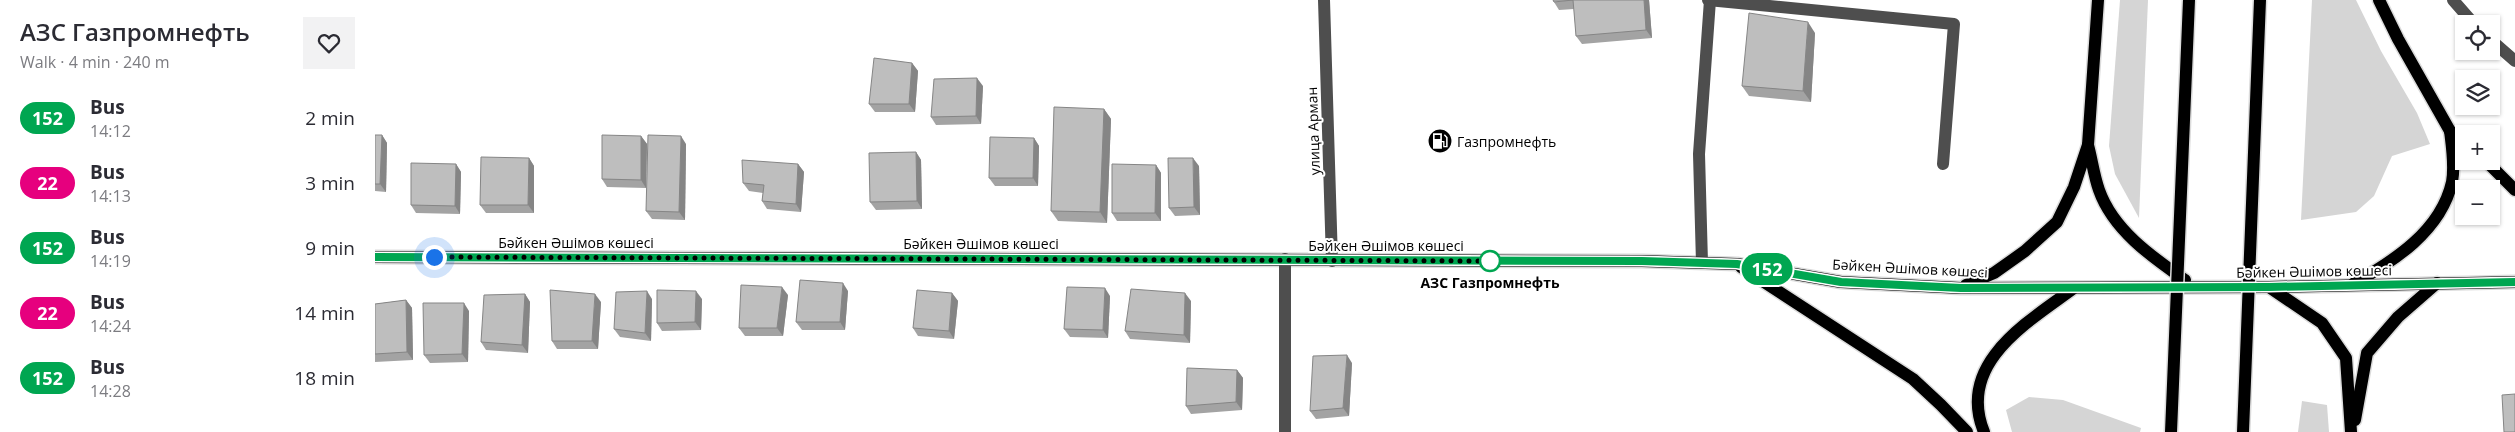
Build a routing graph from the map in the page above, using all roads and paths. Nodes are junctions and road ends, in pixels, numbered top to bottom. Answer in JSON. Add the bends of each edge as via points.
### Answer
{"nodes":[{"id":1,"x":1324,"y":0,"type":"edge"},
{"id":2,"x":2098,"y":0,"type":"edge"},
{"id":3,"x":2189,"y":0,"type":"edge"},
{"id":4,"x":2260,"y":0,"type":"edge"},
{"id":5,"x":2379,"y":0,"type":"edge"},
{"id":6,"x":2453,"y":0,"type":"edge"},
{"id":7,"x":1709,"y":1,"type":"edge"},
{"id":8,"x":2466,"y":15,"type":"edge"},
{"id":9,"x":2500,"y":48,"type":"edge"},
{"id":10,"x":2515,"y":61,"type":"edge"},
{"id":11,"x":2450,"y":131,"type":"junction"},
{"id":12,"x":2455,"y":135,"type":"edge"},
{"id":13,"x":2089,"y":145,"type":"junction"},
{"id":14,"x":1943,"y":164,"type":"dead end"},
{"id":15,"x":2495,"y":170,"type":"edge"},
{"id":16,"x":2515,"y":190,"type":"edge"},
{"id":17,"x":375,"y":257,"type":"edge"},
{"id":18,"x":1285,"y":259,"type":"junction"},
{"id":19,"x":1332,"y":261,"type":"junction"},
{"id":20,"x":1702,"y":263,"type":"junction"},
{"id":21,"x":1737,"y":264,"type":"junction"},
{"id":22,"x":2515,"y":282,"type":"edge"},
{"id":23,"x":2437,"y":283,"type":"junction"},
{"id":24,"x":2352,"y":285,"type":"junction"},
{"id":25,"x":2269,"y":287,"type":"junction"},
{"id":26,"x":1961,"y":288,"type":"junction"},
{"id":27,"x":2074,"y":288,"type":"junction"},
{"id":28,"x":2197,"y":288,"type":"junction"},
{"id":29,"x":1285,"y":432,"type":"edge"},
{"id":30,"x":1967,"y":432,"type":"edge"},
{"id":31,"x":1984,"y":432,"type":"edge"},
{"id":32,"x":2171,"y":432,"type":"edge"},
{"id":33,"x":2243,"y":432,"type":"edge"},
{"id":34,"x":2352,"y":432,"type":"edge"}],
"edges":[{"from":1,"to":19,"type":"street","name":"улица Арман"},
{"from":2,"to":13,"type":"main road"},
{"from":3,"to":32,"type":"main road","bridge":true},
{"from":4,"to":33,"type":"main road","bridge":true},
{"from":5,"to":11,"type":"main road"},
{"from":6,"to":8,"type":"street"},
{"from":7,"to":14,"type":"street","via":[[1954,24]]},
{"from":7,"to":20,"type":"street","via":[[1699,154]]},
{"from":9,"to":10,"type":"street"},
{"from":11,"to":12,"type":"main road"},
{"from":11,"to":24,"type":"main road","via":[[2453,180],[2445,204],[2421,235],[2389,264]]},
{"from":13,"to":26,"type":"main road","via":[[2057,222],[1995,273]]},
{"from":13,"to":28,"type":"main road","via":[[2099,190],[2115,219],[2152,257]]},
{"from":15,"to":16,"type":"main road"},
{"from":17,"to":18,"type":"main road","name":"Бәйкен Әшімов көшесі"},
{"from":18,"to":19,"type":"main road","name":"Бәйкен Әшімов көшесі"},
{"from":18,"to":29,"type":"street"},
{"from":19,"to":20,"type":"main road","name":"Бәйкен Әшімов көшесі"},
{"from":20,"to":21,"type":"main road","name":"Бәйкен Әшімов көшесі"},
{"from":21,"to":26,"type":"main road","name":"Бәйкен Әшімов көшесі","via":[[1841,282]]},
{"from":21,"to":30,"type":"main road","via":[[1913,379]]},
{"from":22,"to":23,"type":"main road","name":"Бәйкен Әшімов көшесі"},
{"from":23,"to":24,"type":"main road","name":"Бәйкен Әшімов көшесі"},
{"from":23,"to":34,"type":"main road","via":[[2398,317],[2367,353]]},
{"from":24,"to":25,"type":"main road","name":"Бәйкен Әшімов көшесі"},
{"from":25,"to":28,"type":"main road","name":"Бәйкен Әшімов көшесі"},
{"from":25,"to":34,"type":"main road","via":[[2322,323],[2346,358]]},
{"from":26,"to":27,"type":"main road","name":"Бәйкен Әшімов көшесі"},
{"from":27,"to":28,"type":"main road","name":"Бәйкен Әшімов көшесі"},
{"from":27,"to":31,"type":"main road","via":[[2010,335],[1994,354],[1982,376],[1978,398]]}]}
